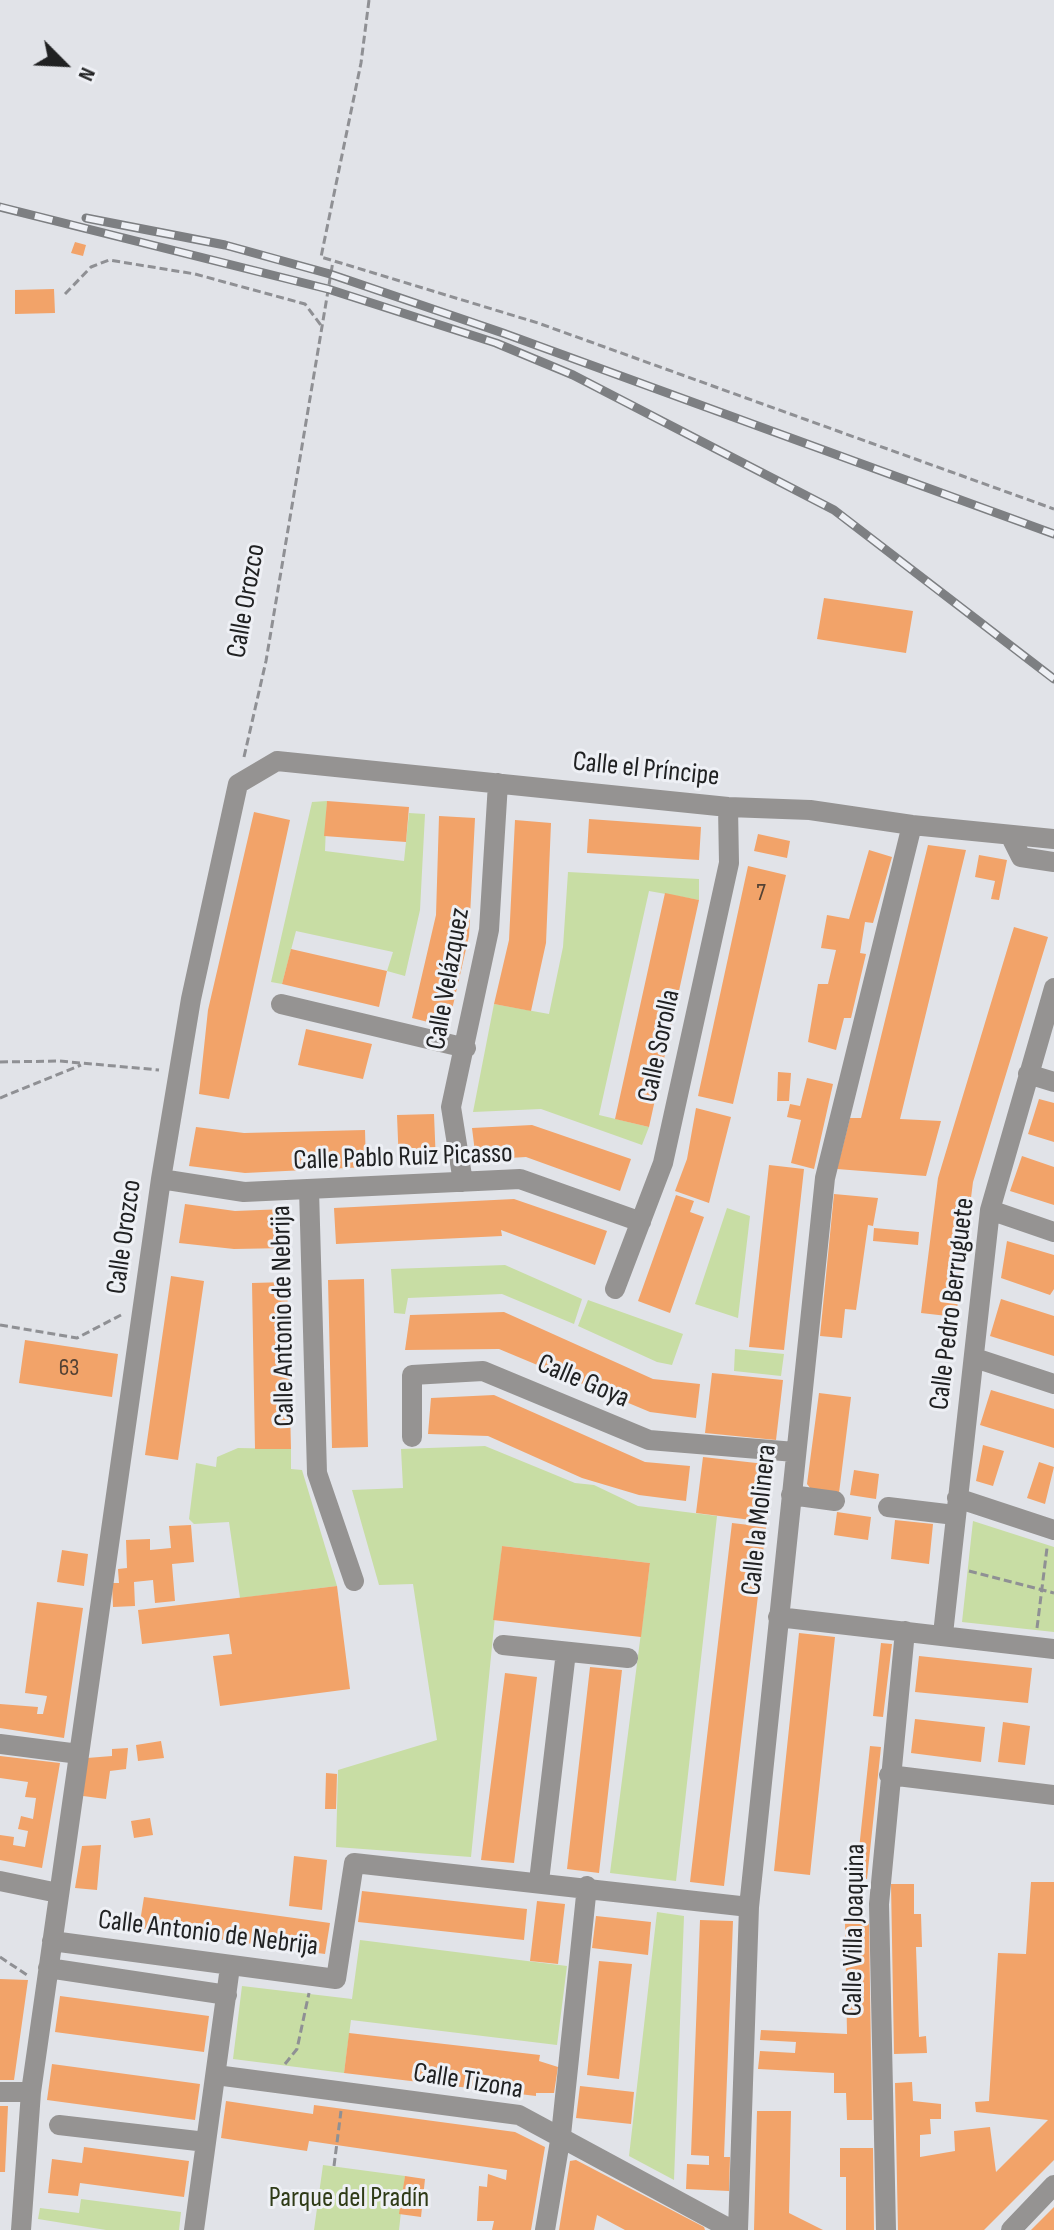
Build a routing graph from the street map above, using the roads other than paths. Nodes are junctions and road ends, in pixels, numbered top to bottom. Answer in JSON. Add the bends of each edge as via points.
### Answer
{"nodes":[{"id":1,"x":498,"y":783,"type":"junction"},
{"id":2,"x":238,"y":784,"type":"joint"},
{"id":3,"x":728,"y":807,"type":"junction"},
{"id":4,"x":912,"y":825,"type":"junction"},
{"id":5,"x":1010,"y":835,"type":"junction"},
{"id":6,"x":1054,"y":839,"type":"edge"},
{"id":7,"x":1054,"y":862,"type":"edge"},
{"id":8,"x":1054,"y":988,"type":"edge"},
{"id":9,"x":281,"y":1004,"type":"dead end"},
{"id":10,"x":466,"y":1048,"type":"junction"},
{"id":11,"x":1028,"y":1074,"type":"junction"},
{"id":12,"x":1054,"y":1082,"type":"edge"},
{"id":13,"x":161,"y":1179,"type":"junction"},
{"id":14,"x":463,"y":1182,"type":"junction"},
{"id":15,"x":309,"y":1189,"type":"junction"},
{"id":16,"x":990,"y":1210,"type":"junction"},
{"id":17,"x":641,"y":1222,"type":"junction"},
{"id":18,"x":1054,"y":1232,"type":"edge"},
{"id":19,"x":615,"y":1289,"type":"dead end"},
{"id":20,"x":975,"y":1358,"type":"junction"},
{"id":21,"x":1054,"y":1384,"type":"edge"},
{"id":22,"x":412,"y":1437,"type":"dead end"},
{"id":23,"x":795,"y":1452,"type":"junction"},
{"id":24,"x":791,"y":1495,"type":"junction"},
{"id":25,"x":835,"y":1501,"type":"dead end"},
{"id":26,"x":956,"y":1506,"type":"junction"},
{"id":27,"x":888,"y":1507,"type":"dead end"},
{"id":28,"x":1051,"y":1536,"type":"edge"},
{"id":29,"x":354,"y":1581,"type":"dead end"},
{"id":30,"x":778,"y":1617,"type":"junction"},
{"id":31,"x":905,"y":1631,"type":"junction"},
{"id":32,"x":943,"y":1634,"type":"junction"},
{"id":33,"x":503,"y":1645,"type":"dead end"},
{"id":34,"x":1054,"y":1649,"type":"edge"},
{"id":35,"x":566,"y":1652,"type":"junction"},
{"id":36,"x":628,"y":1658,"type":"dead end"},
{"id":37,"x":0,"y":1744,"type":"edge"},
{"id":38,"x":79,"y":1754,"type":"junction"},
{"id":39,"x":889,"y":1775,"type":"junction"},
{"id":40,"x":1054,"y":1795,"type":"edge"},
{"id":41,"x":0,"y":1881,"type":"edge"},
{"id":42,"x":539,"y":1881,"type":"junction"},
{"id":43,"x":587,"y":1886,"type":"junction"},
{"id":44,"x":58,"y":1893,"type":"junction"},
{"id":45,"x":749,"y":1907,"type":"junction"},
{"id":46,"x":52,"y":1941,"type":"junction"},
{"id":47,"x":230,"y":1967,"type":"junction"},
{"id":48,"x":40,"y":1973,"type":"junction"},
{"id":49,"x":227,"y":1995,"type":"junction"},
{"id":50,"x":216,"y":2075,"type":"junction"},
{"id":51,"x":0,"y":2092,"type":"edge"},
{"id":52,"x":31,"y":2092,"type":"junction"},
{"id":53,"x":59,"y":2125,"type":"dead end"},
{"id":54,"x":561,"y":2135,"type":"junction"},
{"id":55,"x":206,"y":2142,"type":"junction"},
{"id":56,"x":1054,"y":2185,"type":"edge"},
{"id":57,"x":731,"y":2229,"type":"edge"},
{"id":58,"x":21,"y":2230,"type":"edge"},
{"id":59,"x":194,"y":2230,"type":"edge"},
{"id":60,"x":545,"y":2230,"type":"edge"},
{"id":61,"x":886,"y":2230,"type":"edge"},
{"id":62,"x":1011,"y":2230,"type":"edge"}],
"edges":[{"from":1,"to":2,"type":"street","name":"Calle el Príncipe","via":[[277,761]]},
{"from":1,"to":3,"type":"street","name":"Calle el Príncipe"},
{"from":1,"to":10,"type":"street","name":"Calle Velázquez","via":[[489,930]]},
{"from":2,"to":13,"type":"street","name":"Calle Orozco","via":[[191,999]]},
{"from":3,"to":4,"type":"street","name":"Calle el Príncipe","via":[[810,810]]},
{"from":3,"to":17,"type":"street","name":"Calle Sorolla","via":[[729,863],[663,1163]]},
{"from":4,"to":5,"type":"street","name":"Calle el Príncipe"},
{"from":4,"to":23,"type":"street","name":"Calle la Molinera","via":[[825,1178]]},
{"from":5,"to":6,"type":"street","name":"Calle el Príncipe"},
{"from":5,"to":7,"type":"street","via":[[1021,857]]},
{"from":8,"to":11,"type":"street","name":"Calle Pedro Berruguete"},
{"from":9,"to":10,"type":"street"},
{"from":10,"to":14,"type":"street","name":"Calle Velázquez","via":[[451,1107]]},
{"from":11,"to":12,"type":"street"},
{"from":11,"to":16,"type":"street","name":"Calle Pedro Berruguete"},
{"from":13,"to":15,"type":"street","name":"Calle Pablo Ruiz Picasso","via":[[244,1192]]},
{"from":13,"to":38,"type":"street","name":"Calle Orozco"},
{"from":14,"to":15,"type":"street","name":"Calle Pablo Ruiz Picasso"},
{"from":14,"to":17,"type":"street","name":"Calle Pablo Ruiz Picasso","via":[[520,1179]]},
{"from":15,"to":29,"type":"street","name":"Calle Antonio de Nebrija","via":[[317,1473]]},
{"from":16,"to":18,"type":"street"},
{"from":16,"to":20,"type":"street","name":"Calle Pedro Berruguete"},
{"from":17,"to":19,"type":"street","name":"Calle Sorolla"},
{"from":20,"to":21,"type":"street"},
{"from":20,"to":26,"type":"street","name":"Calle Pedro Berruguete"},
{"from":22,"to":23,"type":"street","name":"Calle Goya","via":[[412,1375],[483,1371],[649,1440]]},
{"from":23,"to":24,"type":"street","name":"Calle la Molinera"},
{"from":24,"to":25,"type":"street"},
{"from":24,"to":30,"type":"street","name":"Calle la Molinera"},
{"from":26,"to":27,"type":"street"},
{"from":26,"to":28,"type":"street"},
{"from":26,"to":32,"type":"street","name":"Calle Pedro Berruguete"},
{"from":30,"to":31,"type":"street"},
{"from":30,"to":45,"type":"street","name":"Calle la Molinera"},
{"from":31,"to":32,"type":"street"},
{"from":31,"to":39,"type":"street","name":"Calle Villa Joaquina"},
{"from":32,"to":34,"type":"street"},
{"from":33,"to":35,"type":"street"},
{"from":35,"to":36,"type":"street"},
{"from":35,"to":42,"type":"street"},
{"from":37,"to":38,"type":"street"},
{"from":38,"to":44,"type":"street","name":"Calle Orozco"},
{"from":39,"to":40,"type":"street"},
{"from":39,"to":61,"type":"street","name":"Calle Villa Joaquina","via":[[879,1904]]},
{"from":41,"to":44,"type":"street"},
{"from":42,"to":43,"type":"street"},
{"from":42,"to":47,"type":"street","name":"Calle Antonio de Nebrija","via":[[354,1863],[336,1979]]},
{"from":43,"to":45,"type":"street"},
{"from":43,"to":54,"type":"street"},
{"from":44,"to":46,"type":"street","name":"Calle Orozco"},
{"from":45,"to":57,"type":"street","name":"Calle la Molinera"},
{"from":46,"to":47,"type":"street","name":"Calle Antonio de Nebrija"},
{"from":46,"to":48,"type":"street","name":"Calle Orozco"},
{"from":47,"to":49,"type":"street"},
{"from":48,"to":49,"type":"street","name":"Calle Antonio de Nebrija"},
{"from":48,"to":52,"type":"street","name":"Calle Orozco"},
{"from":49,"to":50,"type":"street"},
{"from":50,"to":54,"type":"street","name":"Calle Tizona","via":[[519,2115]]},
{"from":50,"to":55,"type":"street"},
{"from":51,"to":52,"type":"street"},
{"from":52,"to":58,"type":"street","name":"Calle Orozco"},
{"from":53,"to":55,"type":"street"},
{"from":54,"to":57,"type":"street","name":"Calle Tizona"},
{"from":54,"to":60,"type":"street"},
{"from":55,"to":59,"type":"street"},
{"from":56,"to":62,"type":"street"}]}
